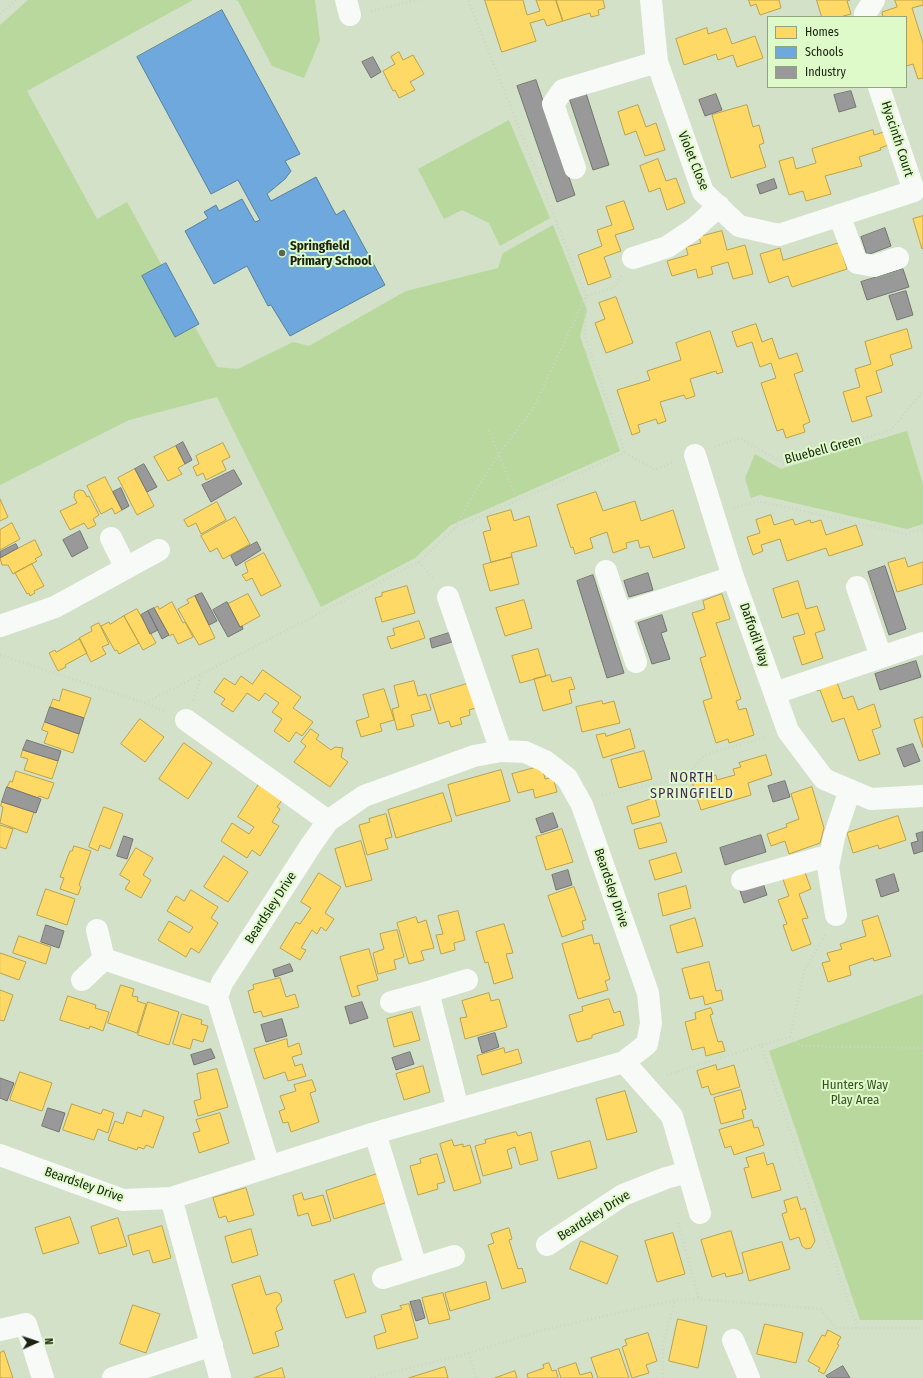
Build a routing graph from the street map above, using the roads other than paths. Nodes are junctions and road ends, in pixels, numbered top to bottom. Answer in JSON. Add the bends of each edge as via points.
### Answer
{"nodes":[{"id":1,"x":651,"y":0,"type":"edge"},
{"id":2,"x":874,"y":0,"type":"edge"},
{"id":3,"x":865,"y":16,"type":"edge"},
{"id":4,"x":657,"y":62,"type":"junction"},
{"id":5,"x":880,"y":88,"type":"edge"},
{"id":6,"x":575,"y":168,"type":"dead end"},
{"id":7,"x":914,"y":191,"type":"joint"},
{"id":8,"x":719,"y":206,"type":"junction"},
{"id":9,"x":839,"y":215,"type":"junction"},
{"id":10,"x":633,"y":258,"type":"road end"},
{"id":11,"x":898,"y":258,"type":"dead end"},
{"id":12,"x":695,"y":455,"type":"road end"},
{"id":13,"x":111,"y":538,"type":"dead end"},
{"id":14,"x":159,"y":550,"type":"dead end"},
{"id":15,"x":126,"y":568,"type":"junction"},
{"id":16,"x":606,"y":571,"type":"dead end"},
{"id":17,"x":733,"y":577,"type":"junction"},
{"id":18,"x":857,"y":587,"type":"dead end"},
{"id":19,"x":448,"y":597,"type":"dead end"},
{"id":20,"x":620,"y":614,"type":"junction"},
{"id":21,"x":0,"y":626,"type":"edge"},
{"id":22,"x":923,"y":643,"type":"edge"},
{"id":23,"x":881,"y":657,"type":"junction"},
{"id":24,"x":636,"y":662,"type":"dead end"},
{"id":25,"x":775,"y":694,"type":"junction"},
{"id":26,"x":186,"y":720,"type":"dead end"},
{"id":27,"x":501,"y":751,"type":"junction"},
{"id":28,"x":850,"y":790,"type":"junction"},
{"id":29,"x":923,"y":796,"type":"edge"},
{"id":30,"x":328,"y":821,"type":"junction"},
{"id":31,"x":830,"y":855,"type":"junction"},
{"id":32,"x":742,"y":880,"type":"dead end"},
{"id":33,"x":836,"y":915,"type":"road end"},
{"id":34,"x":98,"y":930,"type":"dead end"},
{"id":35,"x":104,"y":959,"type":"junction"},
{"id":36,"x":82,"y":980,"type":"dead end"},
{"id":37,"x":467,"y":980,"type":"dead end"},
{"id":38,"x":428,"y":992,"type":"junction"},
{"id":39,"x":217,"y":997,"type":"junction"},
{"id":40,"x":391,"y":1002,"type":"dead end"},
{"id":41,"x":624,"y":1062,"type":"junction"},
{"id":42,"x":458,"y":1109,"type":"junction"},
{"id":43,"x":375,"y":1133,"type":"junction"},
{"id":44,"x":0,"y":1155,"type":"edge"},
{"id":45,"x":269,"y":1166,"type":"junction"},
{"id":46,"x":688,"y":1172,"type":"junction"},
{"id":47,"x":171,"y":1198,"type":"junction"},
{"id":48,"x":700,"y":1213,"type":"dead end"},
{"id":49,"x":547,"y":1245,"type":"dead end"},
{"id":50,"x":454,"y":1256,"type":"dead end"},
{"id":51,"x":416,"y":1268,"type":"junction"},
{"id":52,"x":383,"y":1278,"type":"dead end"},
{"id":53,"x":0,"y":1330,"type":"edge"},
{"id":54,"x":734,"y":1340,"type":"dead end"},
{"id":55,"x":212,"y":1344,"type":"junction"},
{"id":56,"x":220,"y":1377,"type":"edge"},
{"id":57,"x":43,"y":1378,"type":"edge"},
{"id":58,"x":113,"y":1378,"type":"edge"},
{"id":59,"x":749,"y":1378,"type":"edge"}],
"edges":[{"from":1,"to":4,"type":"street","name":"Violet Close"},
{"from":2,"to":3,"type":"street"},
{"from":4,"to":6,"type":"street","via":[[563,90],[553,104]]},
{"from":4,"to":8,"type":"street","name":"Violet Close","via":[[703,192]]},
{"from":5,"to":7,"type":"street","name":"Hyacinth Court"},
{"from":7,"to":9,"type":"street","name":"Violet Close"},
{"from":8,"to":9,"type":"street","name":"Violet Close","via":[[739,226],[779,235]]},
{"from":8,"to":10,"type":"street","via":[[694,229],[667,247]]},
{"from":9,"to":11,"type":"street","via":[[857,263],[874,266]]},
{"from":12,"to":17,"type":"street","name":"Daffodil Way"},
{"from":13,"to":15,"type":"street"},
{"from":14,"to":15,"type":"street"},
{"from":15,"to":21,"type":"street","via":[[55,607]]},
{"from":16,"to":20,"type":"street"},
{"from":17,"to":20,"type":"street"},
{"from":17,"to":25,"type":"street","name":"Daffodil Way"},
{"from":18,"to":23,"type":"street"},
{"from":19,"to":27,"type":"street"},
{"from":20,"to":24,"type":"street"},
{"from":22,"to":23,"type":"street"},
{"from":23,"to":25,"type":"street"},
{"from":25,"to":28,"type":"street","name":"Daffodil Way","via":[[788,731],[824,778]]},
{"from":26,"to":30,"type":"street"},
{"from":27,"to":30,"type":"street","name":"Beardsley Drive","via":[[474,756],[364,796]]},
{"from":27,"to":41,"type":"street","name":"Beardsley Drive","via":[[525,752],[545,760],[567,778],[582,805],[648,993],[651,1023],[647,1044]]},
{"from":28,"to":29,"type":"street","name":"Daffodil Way","via":[[871,799]]},
{"from":28,"to":31,"type":"street"},
{"from":30,"to":39,"type":"street","name":"Beardsley Drive","via":[[222,983]]},
{"from":31,"to":32,"type":"street"},
{"from":31,"to":33,"type":"street","via":[[828,867]]},
{"from":34,"to":35,"type":"street"},
{"from":35,"to":36,"type":"street"},
{"from":35,"to":39,"type":"street"},
{"from":37,"to":38,"type":"street"},
{"from":38,"to":40,"type":"street"},
{"from":38,"to":42,"type":"street"},
{"from":39,"to":45,"type":"street"},
{"from":41,"to":42,"type":"street","name":"Beardsley Drive"},
{"from":41,"to":46,"type":"street","via":[[672,1116]]},
{"from":42,"to":43,"type":"street","name":"Beardsley Drive"},
{"from":43,"to":45,"type":"street","name":"Beardsley Drive"},
{"from":43,"to":51,"type":"street"},
{"from":44,"to":47,"type":"street","name":"Beardsley Drive","via":[[123,1200]]},
{"from":45,"to":47,"type":"street","name":"Beardsley Drive"},
{"from":46,"to":48,"type":"street"},
{"from":46,"to":49,"type":"street","name":"Beardsley Drive","via":[[623,1195]]},
{"from":47,"to":55,"type":"street"},
{"from":50,"to":51,"type":"street"},
{"from":51,"to":52,"type":"street"},
{"from":53,"to":57,"type":"street","via":[[26,1324]]},
{"from":54,"to":59,"type":"street"},
{"from":55,"to":56,"type":"street"},
{"from":55,"to":58,"type":"street"}]}
